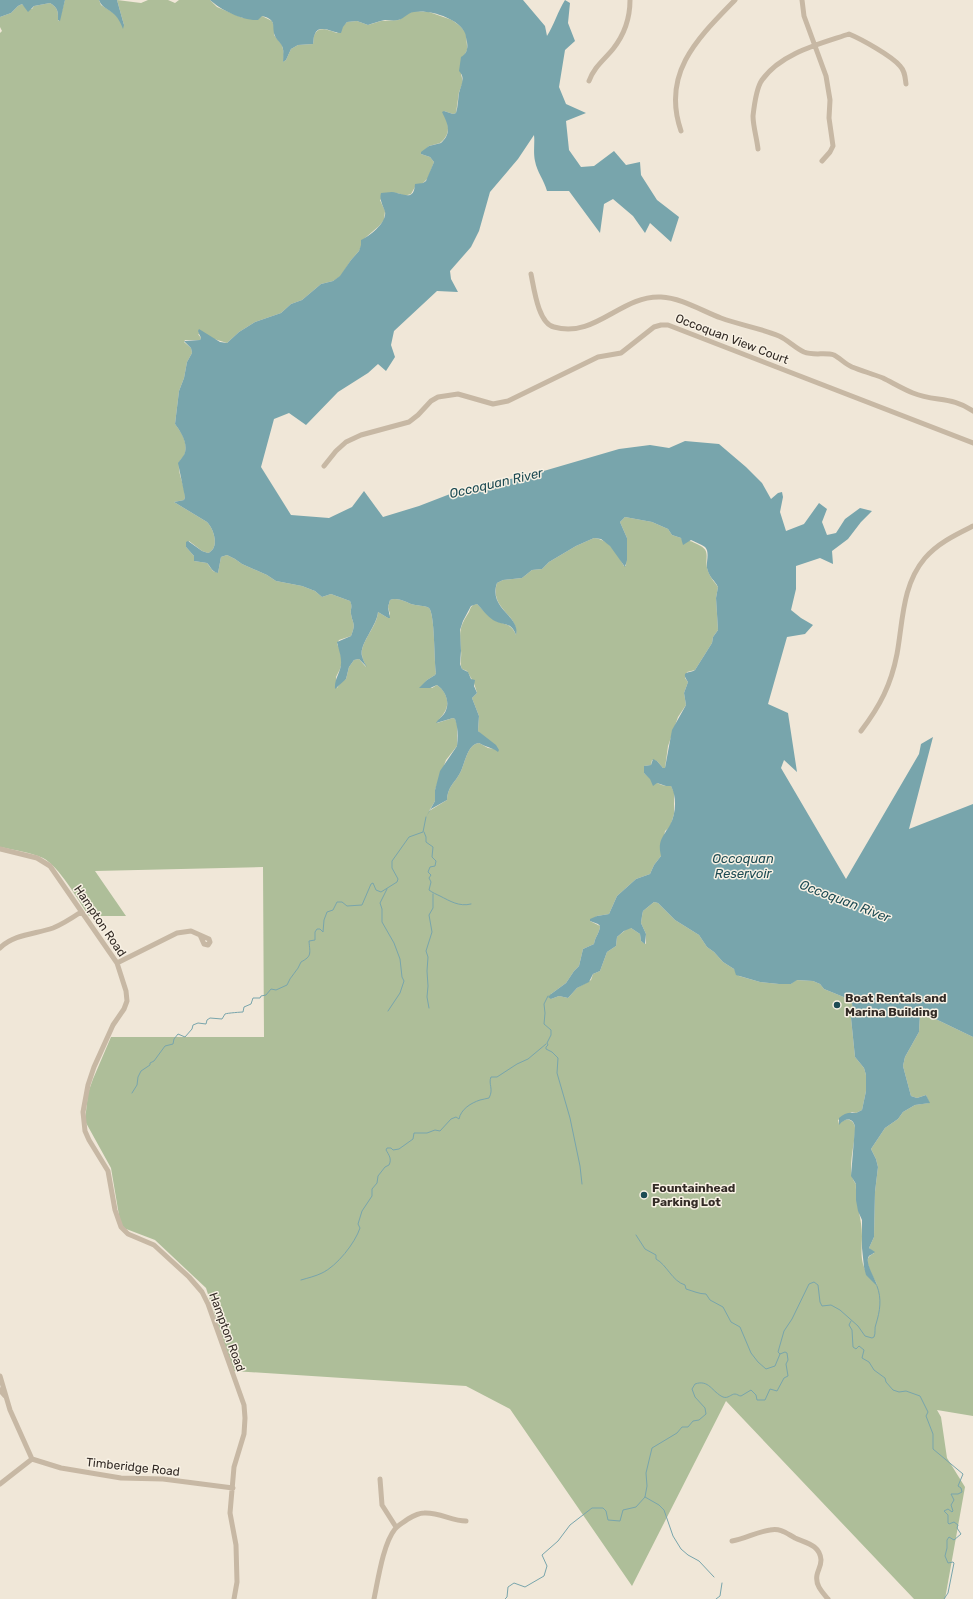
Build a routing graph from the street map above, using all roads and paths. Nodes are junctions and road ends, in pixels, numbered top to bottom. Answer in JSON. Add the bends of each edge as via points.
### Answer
{"nodes":[{"id":1,"x":630,"y":0,"type":"edge"},
{"id":2,"x":735,"y":0,"type":"edge"},
{"id":3,"x":802,"y":0,"type":"edge"},
{"id":4,"x":815,"y":46,"type":"junction"},
{"id":5,"x":590,"y":81,"type":"dead end"},
{"id":6,"x":906,"y":84,"type":"dead end"},
{"id":7,"x":681,"y":131,"type":"dead end"},
{"id":8,"x":758,"y":149,"type":"dead end"},
{"id":9,"x":822,"y":161,"type":"dead end"},
{"id":10,"x":531,"y":274,"type":"dead end"},
{"id":11,"x":973,"y":410,"type":"edge"},
{"id":12,"x":973,"y":443,"type":"edge"},
{"id":13,"x":324,"y":466,"type":"dead end"},
{"id":14,"x":973,"y":526,"type":"edge"},
{"id":15,"x":861,"y":731,"type":"dead end"},
{"id":16,"x":0,"y":850,"type":"edge"},
{"id":17,"x":81,"y":912,"type":"junction"},
{"id":18,"x":200,"y":935,"type":"dead end"},
{"id":19,"x":0,"y":948,"type":"edge"},
{"id":20,"x":117,"y":963,"type":"junction"},
{"id":21,"x":0,"y":1376,"type":"edge"},
{"id":22,"x":0,"y":1390,"type":"edge"},
{"id":23,"x":5,"y":1396,"type":"junction"},
{"id":24,"x":32,"y":1459,"type":"junction"},
{"id":25,"x":380,"y":1479,"type":"dead end"},
{"id":26,"x":0,"y":1484,"type":"edge"},
{"id":27,"x":232,"y":1488,"type":"junction"},
{"id":28,"x":466,"y":1521,"type":"dead end"},
{"id":29,"x":396,"y":1527,"type":"junction"},
{"id":30,"x":732,"y":1541,"type":"dead end"},
{"id":31,"x":826,"y":1597,"type":"edge"},
{"id":32,"x":234,"y":1599,"type":"edge"},
{"id":33,"x":374,"y":1599,"type":"edge"}],
"edges":[{"from":1,"to":5,"type":"street","via":[[624,30],[612,49],[596,66]]},
{"from":2,"to":7,"type":"street","via":[[707,29],[686,58],[676,94],[675,115]]},
{"from":3,"to":4,"type":"street","via":[[804,16]]},
{"from":4,"to":6,"type":"street","via":[[849,34],[861,39],[900,65],[905,74]]},
{"from":4,"to":8,"type":"street","via":[[787,57],[762,80],[753,116]]},
{"from":4,"to":9,"type":"street","via":[[826,76],[833,146]]},
{"from":10,"to":11,"type":"street","via":[[543,319],[554,327],[580,328],[595,323],[633,302],[647,298],[668,298],[780,336],[804,352],[833,355],[850,366],[912,392],[926,397],[955,401]]},
{"from":12,"to":13,"type":"street","name":"Occoquan View Court","via":[[730,348],[668,325],[661,325],[654,327],[621,353],[593,360],[508,401],[493,404],[458,394],[434,398],[409,422],[361,435],[346,442]]},
{"from":14,"to":15,"type":"street","via":[[938,545],[914,575],[905,599],[897,654],[889,684],[877,710]]},
{"from":16,"to":17,"type":"street","name":"Hampton Road","via":[[32,857],[48,864],[56,872]]},
{"from":17,"to":19,"type":"street","via":[[58,926],[19,937]]},
{"from":17,"to":20,"type":"street","name":"Hampton Road"},
{"from":18,"to":20,"type":"street","via":[[191,931],[177,933]]},
{"from":20,"to":27,"type":"street","name":"Hampton Road","via":[[127,1001],[114,1022],[94,1067],[83,1106],[84,1126],[89,1140],[108,1171],[121,1228],[157,1248],[193,1281],[208,1304],[245,1411],[244,1434],[234,1467]]},
{"from":21,"to":23,"type":"street"},
{"from":22,"to":23,"type":"street"},
{"from":23,"to":24,"type":"street"},
{"from":24,"to":26,"type":"street"},
{"from":24,"to":27,"type":"street","name":"Timberidge Road","via":[[61,1468],[121,1478],[158,1478]]},
{"from":25,"to":29,"type":"street","via":[[382,1505]]},
{"from":27,"to":32,"type":"street","name":"Hampton Road","via":[[230,1513],[236,1545],[237,1579]]},
{"from":28,"to":29,"type":"street","via":[[423,1513],[412,1516]]},
{"from":29,"to":33,"type":"street","via":[[382,1560]]},
{"from":30,"to":31,"type":"street","via":[[776,1529],[811,1544],[820,1555],[816,1580]]}]}
